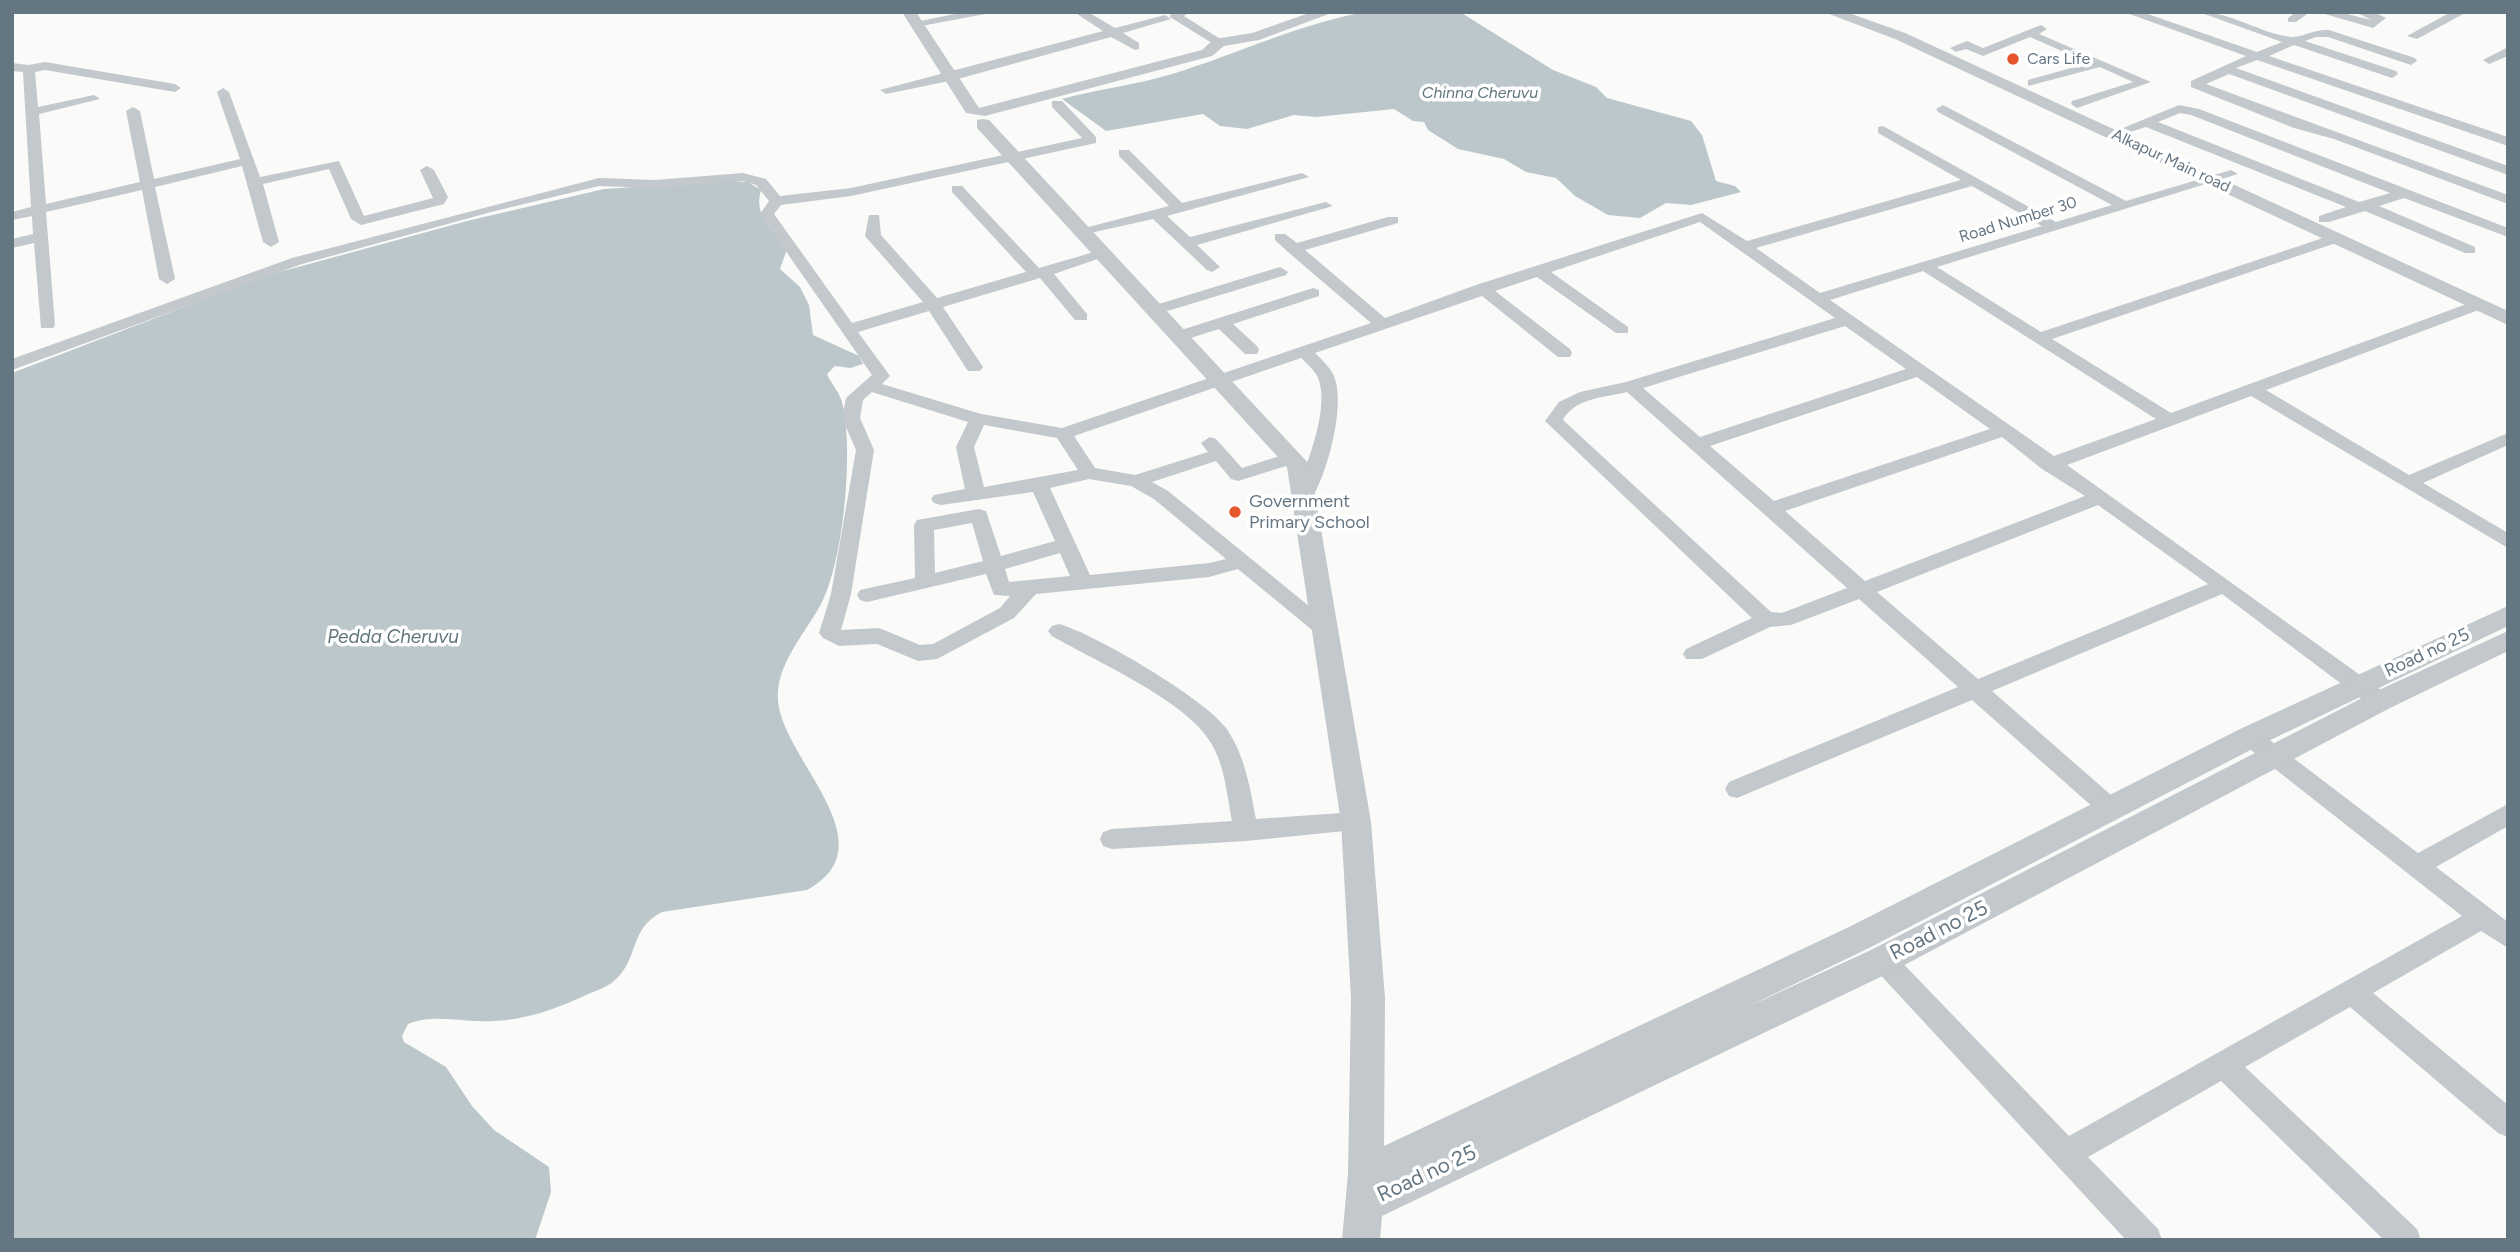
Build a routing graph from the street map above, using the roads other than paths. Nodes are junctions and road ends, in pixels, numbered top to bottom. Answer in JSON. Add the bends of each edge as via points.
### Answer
{"nodes":[{"id":1,"x":990,"y":12,"type":"edge"},
{"id":2,"x":1080,"y":12,"type":"edge"},
{"id":3,"x":1184,"y":12,"type":"edge"},
{"id":4,"x":1327,"y":12,"type":"edge"},
{"id":5,"x":1831,"y":12,"type":"edge"},
{"id":6,"x":1861,"y":12,"type":"edge"},
{"id":7,"x":2130,"y":12,"type":"edge"},
{"id":8,"x":2205,"y":12,"type":"edge"},
{"id":9,"x":2237,"y":12,"type":"edge"},
{"id":10,"x":2304,"y":12,"type":"edge"},
{"id":11,"x":2324,"y":12,"type":"edge"},
{"id":12,"x":2362,"y":12,"type":"edge"},
{"id":13,"x":2461,"y":12,"type":"edge"},
{"id":14,"x":1159,"y":16,"type":"edge"},
{"id":15,"x":912,"y":18,"type":"edge"},
{"id":16,"x":2292,"y":20,"type":"dead end"},
{"id":17,"x":1888,"y":26,"type":"junction"},
{"id":18,"x":1180,"y":28,"type":"dead end"},
{"id":19,"x":1113,"y":33,"type":"junction"},
{"id":20,"x":2306,"y":34,"type":"junction"},
{"id":21,"x":2413,"y":36,"type":"dead end"},
{"id":22,"x":2292,"y":40,"type":"junction"},
{"id":23,"x":1219,"y":42,"type":"junction"},
{"id":24,"x":1135,"y":46,"type":"dead end"},
{"id":25,"x":1956,"y":48,"type":"junction"},
{"id":26,"x":2508,"y":51,"type":"edge"},
{"id":27,"x":2259,"y":54,"type":"junction"},
{"id":28,"x":2489,"y":60,"type":"dead end"},
{"id":29,"x":2412,"y":61,"type":"dead end"},
{"id":30,"x":2101,"y":63,"type":"junction"},
{"id":31,"x":12,"y":67,"type":"edge"},
{"id":32,"x":29,"y":69,"type":"junction"},
{"id":33,"x":2229,"y":69,"type":"junction"},
{"id":34,"x":51,"y":74,"type":"dead end"},
{"id":35,"x":2392,"y":74,"type":"dead end"},
{"id":36,"x":950,"y":76,"type":"junction"},
{"id":37,"x":2032,"y":83,"type":"junction"},
{"id":38,"x":175,"y":88,"type":"dead end"},
{"id":39,"x":886,"y":90,"type":"dead end"},
{"id":40,"x":223,"y":92,"type":"dead end"},
{"id":41,"x":94,"y":99,"type":"dead end"},
{"id":42,"x":1057,"y":104,"type":"dead end"},
{"id":43,"x":2077,"y":104,"type":"junction"},
{"id":44,"x":1944,"y":108,"type":"dead end"},
{"id":45,"x":133,"y":111,"type":"dead end"},
{"id":46,"x":31,"y":112,"type":"junction"},
{"id":47,"x":971,"y":117,"type":"junction"},
{"id":48,"x":2138,"y":125,"type":"junction"},
{"id":49,"x":1883,"y":130,"type":"dead end"},
{"id":50,"x":2508,"y":142,"type":"edge"},
{"id":51,"x":1124,"y":153,"type":"dead end"},
{"id":52,"x":1013,"y":155,"type":"junction"},
{"id":53,"x":2508,"y":155,"type":"edge"},
{"id":54,"x":248,"y":161,"type":"junction"},
{"id":55,"x":2488,"y":164,"type":"junction"},
{"id":56,"x":428,"y":170,"type":"dead end"},
{"id":57,"x":2508,"y":171,"type":"edge"},
{"id":58,"x":1302,"y":177,"type":"dead end"},
{"id":59,"x":2222,"y":177,"type":"junction"},
{"id":60,"x":2452,"y":178,"type":"junction"},
{"id":61,"x":255,"y":181,"type":"junction"},
{"id":62,"x":1973,"y":181,"type":"junction"},
{"id":63,"x":149,"y":184,"type":"junction"},
{"id":64,"x":957,"y":189,"type":"dead end"},
{"id":65,"x":2404,"y":193,"type":"junction"},
{"id":66,"x":2508,"y":200,"type":"edge"},
{"id":67,"x":776,"y":201,"type":"junction"},
{"id":68,"x":1326,"y":206,"type":"dead end"},
{"id":69,"x":2125,"y":206,"type":"junction"},
{"id":70,"x":2362,"y":206,"type":"junction"},
{"id":71,"x":1179,"y":208,"type":"junction"},
{"id":72,"x":37,"y":210,"type":"junction"},
{"id":73,"x":1156,"y":214,"type":"junction"},
{"id":74,"x":12,"y":216,"type":"edge"},
{"id":75,"x":874,"y":218,"type":"dead end"},
{"id":76,"x":2324,"y":219,"type":"junction"},
{"id":77,"x":1392,"y":220,"type":"dead end"},
{"id":78,"x":2055,"y":227,"type":"junction"},
{"id":79,"x":1082,"y":233,"type":"junction"},
{"id":80,"x":2508,"y":233,"type":"edge"},
{"id":81,"x":40,"y":237,"type":"junction"},
{"id":82,"x":1280,"y":237,"type":"dead end"},
{"id":83,"x":2337,"y":238,"type":"junction"},
{"id":84,"x":271,"y":242,"type":"dead end"},
{"id":85,"x":1186,"y":243,"type":"junction"},
{"id":86,"x":12,"y":244,"type":"edge"},
{"id":87,"x":1744,"y":247,"type":"junction"},
{"id":88,"x":1293,"y":249,"type":"junction"},
{"id":89,"x":2470,"y":250,"type":"dead end"},
{"id":90,"x":1101,"y":255,"type":"junction"},
{"id":91,"x":1924,"y":266,"type":"junction"},
{"id":92,"x":1212,"y":267,"type":"dead end"},
{"id":93,"x":1538,"y":270,"type":"junction"},
{"id":94,"x":1280,"y":272,"type":"dead end"},
{"id":95,"x":1040,"y":273,"type":"junction"},
{"id":96,"x":167,"y":279,"type":"dead end"},
{"id":97,"x":1482,"y":288,"type":"junction"},
{"id":98,"x":1314,"y":293,"type":"dead end"},
{"id":99,"x":1815,"y":299,"type":"junction"},
{"id":100,"x":2508,"y":303,"type":"edge"},
{"id":101,"x":933,"y":304,"type":"junction"},
{"id":102,"x":2478,"y":305,"type":"junction"},
{"id":103,"x":1155,"y":310,"type":"junction"},
{"id":104,"x":1081,"y":317,"type":"dead end"},
{"id":105,"x":2508,"y":319,"type":"edge"},
{"id":106,"x":1846,"y":320,"type":"junction"},
{"id":107,"x":1222,"y":323,"type":"junction"},
{"id":108,"x":47,"y":324,"type":"dead end"},
{"id":109,"x":1384,"y":325,"type":"junction"},
{"id":110,"x":849,"y":329,"type":"junction"},
{"id":111,"x":1622,"y":330,"type":"dead end"},
{"id":112,"x":1181,"y":336,"type":"junction"},
{"id":113,"x":2039,"y":338,"type":"junction"},
{"id":114,"x":1251,"y":350,"type":"dead end"},
{"id":115,"x":1304,"y":352,"type":"junction"},
{"id":116,"x":1564,"y":353,"type":"dead end"},
{"id":117,"x":12,"y":365,"type":"edge"},
{"id":118,"x":974,"y":367,"type":"dead end"},
{"id":119,"x":1917,"y":371,"type":"junction"},
{"id":120,"x":1223,"y":380,"type":"junction"},
{"id":121,"x":869,"y":386,"type":"junction"},
{"id":122,"x":1631,"y":386,"type":"junction"},
{"id":123,"x":2254,"y":390,"type":"junction"},
{"id":124,"x":978,"y":419,"type":"junction"},
{"id":125,"x":2171,"y":421,"type":"junction"},
{"id":126,"x":2002,"y":431,"type":"junction"},
{"id":127,"x":1063,"y":434,"type":"junction"},
{"id":128,"x":2508,"y":438,"type":"edge"},
{"id":129,"x":1697,"y":444,"type":"junction"},
{"id":130,"x":1292,"y":458,"type":"junction"},
{"id":131,"x":2049,"y":465,"type":"junction"},
{"id":132,"x":1089,"y":473,"type":"junction"},
{"id":133,"x":1136,"y":481,"type":"junction"},
{"id":134,"x":2409,"y":481,"type":"junction"},
{"id":135,"x":1039,"y":485,"type":"junction"},
{"id":136,"x":976,"y":494,"type":"junction"},
{"id":137,"x":1304,"y":496,"type":"junction"},
{"id":138,"x":2099,"y":498,"type":"junction"},
{"id":139,"x":941,"y":499,"type":"dead end"},
{"id":140,"x":1770,"y":509,"type":"junction"},
{"id":141,"x":2508,"y":541,"type":"edge"},
{"id":142,"x":1066,"y":545,"type":"junction"},
{"id":143,"x":1241,"y":561,"type":"junction"},
{"id":144,"x":993,"y":565,"type":"junction"},
{"id":145,"x":925,"y":582,"type":"junction"},
{"id":146,"x":1083,"y":582,"type":"junction"},
{"id":147,"x":2224,"y":585,"type":"junction"},
{"id":148,"x":1030,"y":587,"type":"junction"},
{"id":149,"x":1860,"y":588,"type":"junction"},
{"id":150,"x":867,"y":595,"type":"dead end"},
{"id":151,"x":1766,"y":618,"type":"junction"},
{"id":152,"x":2506,"y":625,"type":"edge"},
{"id":153,"x":1324,"y":629,"type":"junction"},
{"id":154,"x":1059,"y":631,"type":"dead end"},
{"id":155,"x":1694,"y":654,"type":"dead end"},
{"id":156,"x":1976,"y":690,"type":"junction"},
{"id":157,"x":2370,"y":693,"type":"junction"},
{"id":158,"x":2250,"y":737,"type":"junction"},
{"id":159,"x":2275,"y":756,"type":"junction"},
{"id":160,"x":1737,"y":789,"type":"dead end"},
{"id":161,"x":2110,"y":808,"type":"junction"},
{"id":162,"x":2506,"y":818,"type":"edge"},
{"id":163,"x":1356,"y":822,"type":"junction"},
{"id":164,"x":1246,"y":831,"type":"junction"},
{"id":165,"x":1112,"y":839,"type":"dead end"},
{"id":166,"x":2416,"y":867,"type":"junction"},
{"id":167,"x":2482,"y":918,"type":"junction"},
{"id":168,"x":2508,"y":937,"type":"edge"},
{"id":169,"x":1883,"y":960,"type":"junction"},
{"id":170,"x":2352,"y":992,"type":"junction"},
{"id":171,"x":1714,"y":1023,"type":"junction"},
{"id":172,"x":2223,"y":1064,"type":"junction"},
{"id":173,"x":2508,"y":1123,"type":"edge"},
{"id":174,"x":2067,"y":1153,"type":"junction"},
{"id":175,"x":1364,"y":1190,"type":"junction"},
{"id":176,"x":1361,"y":1240,"type":"edge"},
{"id":177,"x":2147,"y":1240,"type":"edge"},
{"id":178,"x":2406,"y":1240,"type":"edge"}],
"edges":[{"from":1,"to":15,"type":"street"},
{"from":2,"to":19,"type":"street"},
{"from":3,"to":23,"type":"street","via":[[1174,15]]},
{"from":4,"to":23,"type":"street","via":[[1254,37]]},
{"from":5,"to":17,"type":"street","name":"Alkapur Main road"},
{"from":6,"to":17,"type":"street","name":"Alkapur Main road"},
{"from":7,"to":27,"type":"street"},
{"from":8,"to":22,"type":"street"},
{"from":9,"to":20,"type":"street"},
{"from":10,"to":16,"type":"street"},
{"from":11,"to":12,"type":"street","via":[[2373,24],[2380,18]]},
{"from":13,"to":21,"type":"street"},
{"from":14,"to":18,"type":"street"},
{"from":14,"to":19,"type":"street"},
{"from":15,"to":36,"type":"street"},
{"from":17,"to":25,"type":"street","name":"Alkapur Main road"},
{"from":17,"to":59,"type":"street","name":"Alkapur Main road"},
{"from":19,"to":24,"type":"street"},
{"from":19,"to":36,"type":"street"},
{"from":20,"to":22,"type":"street"},
{"from":20,"to":29,"type":"street","via":[[2329,34]]},
{"from":22,"to":27,"type":"street"},
{"from":22,"to":35,"type":"street"},
{"from":23,"to":47,"type":"street","via":[[1207,52]]},
{"from":25,"to":30,"type":"street","via":[[1967,45],[1983,52],[2039,33]]},
{"from":25,"to":37,"type":"street","name":"Alkapur Main road"},
{"from":26,"to":28,"type":"street"},
{"from":27,"to":33,"type":"street"},
{"from":27,"to":50,"type":"street"},
{"from":30,"to":37,"type":"street"},
{"from":30,"to":43,"type":"street","via":[[2145,82]]},
{"from":31,"to":32,"type":"street"},
{"from":32,"to":34,"type":"street"},
{"from":32,"to":38,"type":"street","via":[[45,66]]},
{"from":32,"to":46,"type":"street"},
{"from":33,"to":55,"type":"street"},
{"from":33,"to":60,"type":"street","via":[[2195,83]]},
{"from":36,"to":39,"type":"street"},
{"from":36,"to":47,"type":"street"},
{"from":37,"to":43,"type":"street","name":"Alkapur Main road"},
{"from":40,"to":54,"type":"street"},
{"from":41,"to":46,"type":"street"},
{"from":42,"to":52,"type":"street","via":[[1091,140]]},
{"from":43,"to":48,"type":"street","name":"Alkapur Main road"},
{"from":44,"to":69,"type":"street"},
{"from":45,"to":63,"type":"street"},
{"from":46,"to":72,"type":"street"},
{"from":47,"to":52,"type":"street"},
{"from":48,"to":59,"type":"street","name":"Alkapur Main road"},
{"from":48,"to":65,"type":"street","via":[[2179,109],[2188,110]]},
{"from":48,"to":70,"type":"street"},
{"from":49,"to":62,"type":"street"},
{"from":51,"to":71,"type":"street"},
{"from":52,"to":67,"type":"street","via":[[851,192]]},
{"from":52,"to":79,"type":"street"},
{"from":53,"to":55,"type":"street"},
{"from":54,"to":61,"type":"street"},
{"from":54,"to":63,"type":"street"},
{"from":55,"to":57,"type":"street"},
{"from":55,"to":60,"type":"street"},
{"from":56,"to":61,"type":"street","via":[[439,201],[361,221],[334,164]]},
{"from":58,"to":71,"type":"street"},
{"from":59,"to":69,"type":"street","name":"Road Number 30"},
{"from":59,"to":76,"type":"street","name":"Alkapur Main road"},
{"from":59,"to":83,"type":"street","name":"Alkapur Main road"},
{"from":60,"to":65,"type":"street"},
{"from":60,"to":66,"type":"street"},
{"from":61,"to":84,"type":"street"},
{"from":62,"to":78,"type":"street"},
{"from":62,"to":87,"type":"street"},
{"from":63,"to":72,"type":"street"},
{"from":63,"to":96,"type":"street"},
{"from":64,"to":95,"type":"street"},
{"from":65,"to":70,"type":"street"},
{"from":65,"to":80,"type":"street"},
{"from":67,"to":110,"type":"street","via":[[767,214]]},
{"from":67,"to":117,"type":"street","via":[[761,182],[743,177],[655,184],[599,182],[297,261]]},
{"from":68,"to":85,"type":"street"},
{"from":69,"to":78,"type":"street","name":"Road Number 30"},
{"from":70,"to":76,"type":"street"},
{"from":70,"to":89,"type":"street"},
{"from":71,"to":73,"type":"street"},
{"from":72,"to":74,"type":"street"},
{"from":72,"to":81,"type":"street"},
{"from":73,"to":79,"type":"street"},
{"from":73,"to":85,"type":"street"},
{"from":75,"to":101,"type":"street","via":[[873,236]]},
{"from":76,"to":100,"type":"street","name":"Alkapur Main road"},
{"from":77,"to":88,"type":"street"},
{"from":78,"to":91,"type":"street","name":"Road Number 30"},
{"from":79,"to":90,"type":"street"},
{"from":81,"to":86,"type":"street"},
{"from":81,"to":108,"type":"street"},
{"from":82,"to":88,"type":"street"},
{"from":83,"to":102,"type":"street","name":"Alkapur Main road"},
{"from":83,"to":113,"type":"street"},
{"from":85,"to":92,"type":"street"},
{"from":87,"to":93,"type":"street","via":[[1702,217]]},
{"from":87,"to":99,"type":"street"},
{"from":88,"to":109,"type":"street"},
{"from":90,"to":95,"type":"street"},
{"from":90,"to":103,"type":"street"},
{"from":91,"to":99,"type":"street","name":"Road Number 30"},
{"from":91,"to":113,"type":"street"},
{"from":93,"to":97,"type":"street"},
{"from":93,"to":111,"type":"street"},
{"from":94,"to":103,"type":"street"},
{"from":95,"to":101,"type":"street"},
{"from":95,"to":104,"type":"street"},
{"from":97,"to":109,"type":"street"},
{"from":97,"to":116,"type":"street"},
{"from":98,"to":107,"type":"street"},
{"from":99,"to":106,"type":"street"},
{"from":101,"to":110,"type":"street"},
{"from":101,"to":118,"type":"street"},
{"from":102,"to":105,"type":"street","name":"Alkapur Main road"},
{"from":102,"to":123,"type":"street"},
{"from":103,"to":112,"type":"street"},
{"from":106,"to":119,"type":"street"},
{"from":106,"to":122,"type":"street"},
{"from":107,"to":112,"type":"street"},
{"from":107,"to":114,"type":"street"},
{"from":109,"to":115,"type":"street"},
{"from":110,"to":121,"type":"street","via":[[881,376]]},
{"from":112,"to":120,"type":"street"},
{"from":113,"to":125,"type":"street"},
{"from":115,"to":120,"type":"street"},
{"from":115,"to":137,"type":"street","via":[[1326,375],[1330,394],[1316,466]]},
{"from":119,"to":126,"type":"street"},
{"from":119,"to":129,"type":"street"},
{"from":120,"to":127,"type":"street"},
{"from":120,"to":130,"type":"street"},
{"from":121,"to":124,"type":"street"},
{"from":121,"to":148,"type":"street","via":[[855,398],[851,418],[865,450],[830,634],[839,638],[879,636],[918,653],[937,651],[1007,613]]},
{"from":122,"to":129,"type":"street"},
{"from":122,"to":151,"type":"street","via":[[1565,404],[1554,421]]},
{"from":123,"to":125,"type":"street"},
{"from":123,"to":134,"type":"street"},
{"from":124,"to":127,"type":"street"},
{"from":124,"to":136,"type":"street","via":[[965,447]]},
{"from":125,"to":131,"type":"street"},
{"from":126,"to":131,"type":"street"},
{"from":126,"to":140,"type":"street"},
{"from":127,"to":132,"type":"street"},
{"from":128,"to":134,"type":"street"},
{"from":129,"to":140,"type":"street"},
{"from":130,"to":133,"type":"street","via":[[1238,475],[1214,449]]},
{"from":130,"to":137,"type":"street","via":[[1298,465]]},
{"from":131,"to":138,"type":"street"},
{"from":132,"to":133,"type":"street"},
{"from":132,"to":135,"type":"street"},
{"from":133,"to":143,"type":"street"},
{"from":134,"to":141,"type":"street"},
{"from":135,"to":136,"type":"street"},
{"from":135,"to":142,"type":"street"},
{"from":136,"to":139,"type":"street"},
{"from":137,"to":153,"type":"street"},
{"from":138,"to":147,"type":"street"},
{"from":138,"to":149,"type":"street"},
{"from":140,"to":149,"type":"street"},
{"from":142,"to":144,"type":"street"},
{"from":142,"to":146,"type":"street"},
{"from":143,"to":146,"type":"street","via":[[1209,570]]},
{"from":143,"to":153,"type":"street"},
{"from":144,"to":145,"type":"street"},
{"from":144,"to":145,"type":"street","via":[[979,515],[924,525]]},
{"from":144,"to":148,"type":"street","via":[[1001,590]]},
{"from":145,"to":150,"type":"street"},
{"from":146,"to":148,"type":"street"},
{"from":147,"to":156,"type":"street"},
{"from":147,"to":157,"type":"street"},
{"from":149,"to":151,"type":"street","via":[[1784,620]]},
{"from":149,"to":156,"type":"street"},
{"from":151,"to":155,"type":"street","via":[[1754,628]]},
{"from":152,"to":157,"type":"street","name":"Road no 25"},
{"from":153,"to":163,"type":"street"},
{"from":154,"to":164,"type":"street","via":[[1198,712],[1218,734],[1230,759]]},
{"from":156,"to":160,"type":"street"},
{"from":156,"to":161,"type":"street"},
{"from":157,"to":158,"type":"street","name":"Road no 25"},
{"from":157,"to":159,"type":"street","name":"Road no 25"},
{"from":158,"to":159,"type":"street"},
{"from":158,"to":161,"type":"street","name":"Road no 25"},
{"from":159,"to":166,"type":"street"},
{"from":159,"to":169,"type":"street","name":"Road no 25"},
{"from":161,"to":171,"type":"street","name":"Road no 25","via":[[1860,937]]},
{"from":162,"to":166,"type":"street"},
{"from":163,"to":164,"type":"street"},
{"from":163,"to":175,"type":"street","via":[[1368,998]]},
{"from":164,"to":165,"type":"street"},
{"from":166,"to":167,"type":"street"},
{"from":167,"to":168,"type":"street"},
{"from":167,"to":170,"type":"street"},
{"from":169,"to":171,"type":"street","name":"Road no 25"},
{"from":169,"to":174,"type":"street"},
{"from":170,"to":172,"type":"street"},
{"from":170,"to":173,"type":"street"},
{"from":171,"to":175,"type":"street","name":"Road no 25"},
{"from":172,"to":174,"type":"street"},
{"from":172,"to":178,"type":"street"},
{"from":174,"to":177,"type":"street"},
{"from":175,"to":176,"type":"street"}]}
